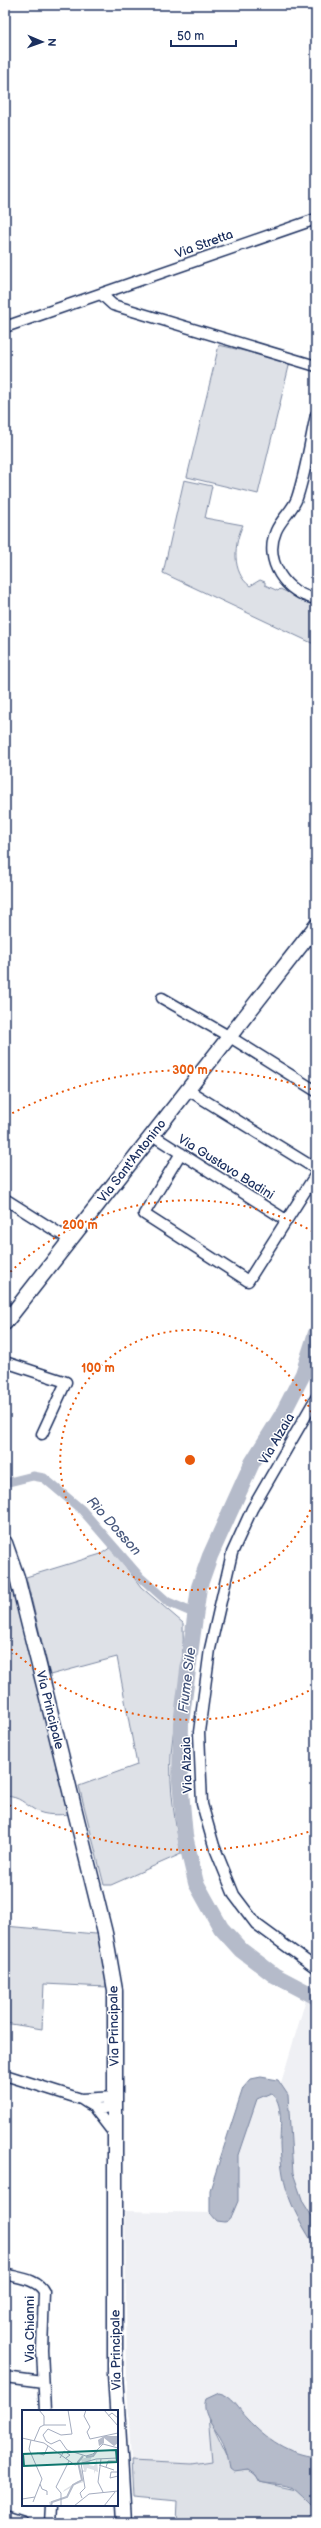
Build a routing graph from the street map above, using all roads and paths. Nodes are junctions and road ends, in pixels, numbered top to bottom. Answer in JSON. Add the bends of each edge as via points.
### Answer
{"nodes":[{"id":1,"x":316,"y":219,"type":"edge"},
{"id":2,"x":102,"y":295,"type":"junction"},
{"id":3,"x":5,"y":327,"type":"edge"},
{"id":4,"x":316,"y":366,"type":"edge"},
{"id":5,"x":316,"y":415,"type":"edge"},
{"id":6,"x":311,"y":458,"type":"edge"},
{"id":7,"x":316,"y":600,"type":"edge"},
{"id":8,"x":316,"y":926,"type":"edge"},
{"id":9,"x":162,"y":998,"type":"dead end"},
{"id":10,"x":230,"y":1037,"type":"junction"},
{"id":11,"x":188,"y":1090,"type":"junction"},
{"id":12,"x":316,"y":1091,"type":"edge"},
{"id":13,"x":152,"y":1135,"type":"junction"},
{"id":14,"x":182,"y":1153,"type":"junction"},
{"id":15,"x":316,"y":1169,"type":"edge"},
{"id":16,"x":316,"y":1174,"type":"edge"},
{"id":17,"x":5,"y":1199,"type":"edge"},
{"id":18,"x":286,"y":1220,"type":"junction"},
{"id":19,"x":70,"y":1240,"type":"junction"},
{"id":20,"x":5,"y":1323,"type":"edge"},
{"id":21,"x":5,"y":1362,"type":"edge"},
{"id":22,"x":316,"y":1398,"type":"edge"},
{"id":23,"x":42,"y":1434,"type":"dead end"},
{"id":24,"x":6,"y":1549,"type":"edge"},
{"id":25,"x":316,"y":1968,"type":"edge"},
{"id":26,"x":5,"y":2075,"type":"edge"},
{"id":27,"x":81,"y":2099,"type":"junction"},
{"id":28,"x":115,"y":2101,"type":"junction"},
{"id":29,"x":95,"y":2109,"type":"junction"},
{"id":30,"x":115,"y":2135,"type":"junction"},
{"id":31,"x":5,"y":2274,"type":"edge"},
{"id":32,"x":5,"y":2377,"type":"edge"},
{"id":33,"x":43,"y":2382,"type":"junction"},
{"id":34,"x":45,"y":2410,"type":"edge"},
{"id":35,"x":117,"y":2410,"type":"edge"},
{"id":36,"x":118,"y":2424,"type":"edge"},
{"id":37,"x":51,"y":2506,"type":"edge"},
{"id":38,"x":5,"y":2517,"type":"edge"},
{"id":39,"x":24,"y":2523,"type":"edge"},
{"id":40,"x":50,"y":2523,"type":"edge"},
{"id":41,"x":124,"y":2523,"type":"edge"}],
"edges":[{"from":1,"to":2,"type":"street","name":"Via Stretta"},
{"from":2,"to":3,"type":"street","name":"Via Stretta"},
{"from":2,"to":4,"type":"street","via":[[113,305]]},
{"from":5,"to":6,"type":"street"},
{"from":6,"to":7,"type":"street","via":[[298,497],[276,530],[272,553],[276,569],[287,585],[303,596]]},
{"from":8,"to":10,"type":"main road","name":"Via Sant'Antonino"},
{"from":9,"to":10,"type":"street"},
{"from":10,"to":11,"type":"main road","name":"Via Sant'Antonino"},
{"from":10,"to":12,"type":"street"},
{"from":11,"to":13,"type":"main road","name":"Via Sant'Antonino"},
{"from":11,"to":15,"type":"street"},
{"from":13,"to":14,"type":"street","name":"Via Gustavo Badini"},
{"from":13,"to":19,"type":"main road","name":"Via Sant'Antonino"},
{"from":14,"to":18,"type":"street","name":"Via Gustavo Badini"},
{"from":14,"to":18,"type":"street","via":[[144,1214],[157,1223],[248,1280]]},
{"from":16,"to":18,"type":"street"},
{"from":17,"to":19,"type":"street"},
{"from":19,"to":20,"type":"main road","name":"Via Sant'Antonino"},
{"from":21,"to":23,"type":"street","via":[[66,1382]]},
{"from":22,"to":25,"type":"street","name":"Via Alzaia","via":[[252,1509],[232,1553],[210,1649],[199,1732],[202,1804],[216,1852],[234,1895],[256,1924]]},
{"from":24,"to":28,"type":"main road","name":"Via Principale","via":[[18,1577],[112,1968]]},
{"from":26,"to":27,"type":"street"},
{"from":27,"to":28,"type":"street"},
{"from":27,"to":29,"type":"street"},
{"from":28,"to":29,"type":"street","via":[[102,2110]]},
{"from":28,"to":30,"type":"main road","name":"Via Principale"},
{"from":29,"to":30,"type":"street"},
{"from":30,"to":35,"type":"main road","name":"Via Principale"},
{"from":31,"to":33,"type":"street","name":"Via Chianni","via":[[42,2286]]},
{"from":32,"to":33,"type":"street"},
{"from":33,"to":34,"type":"street","name":"Via Chianni"},
{"from":36,"to":41,"type":"main road","name":"Via Principale"},
{"from":37,"to":40,"type":"street"},
{"from":38,"to":39,"type":"street"}]}
